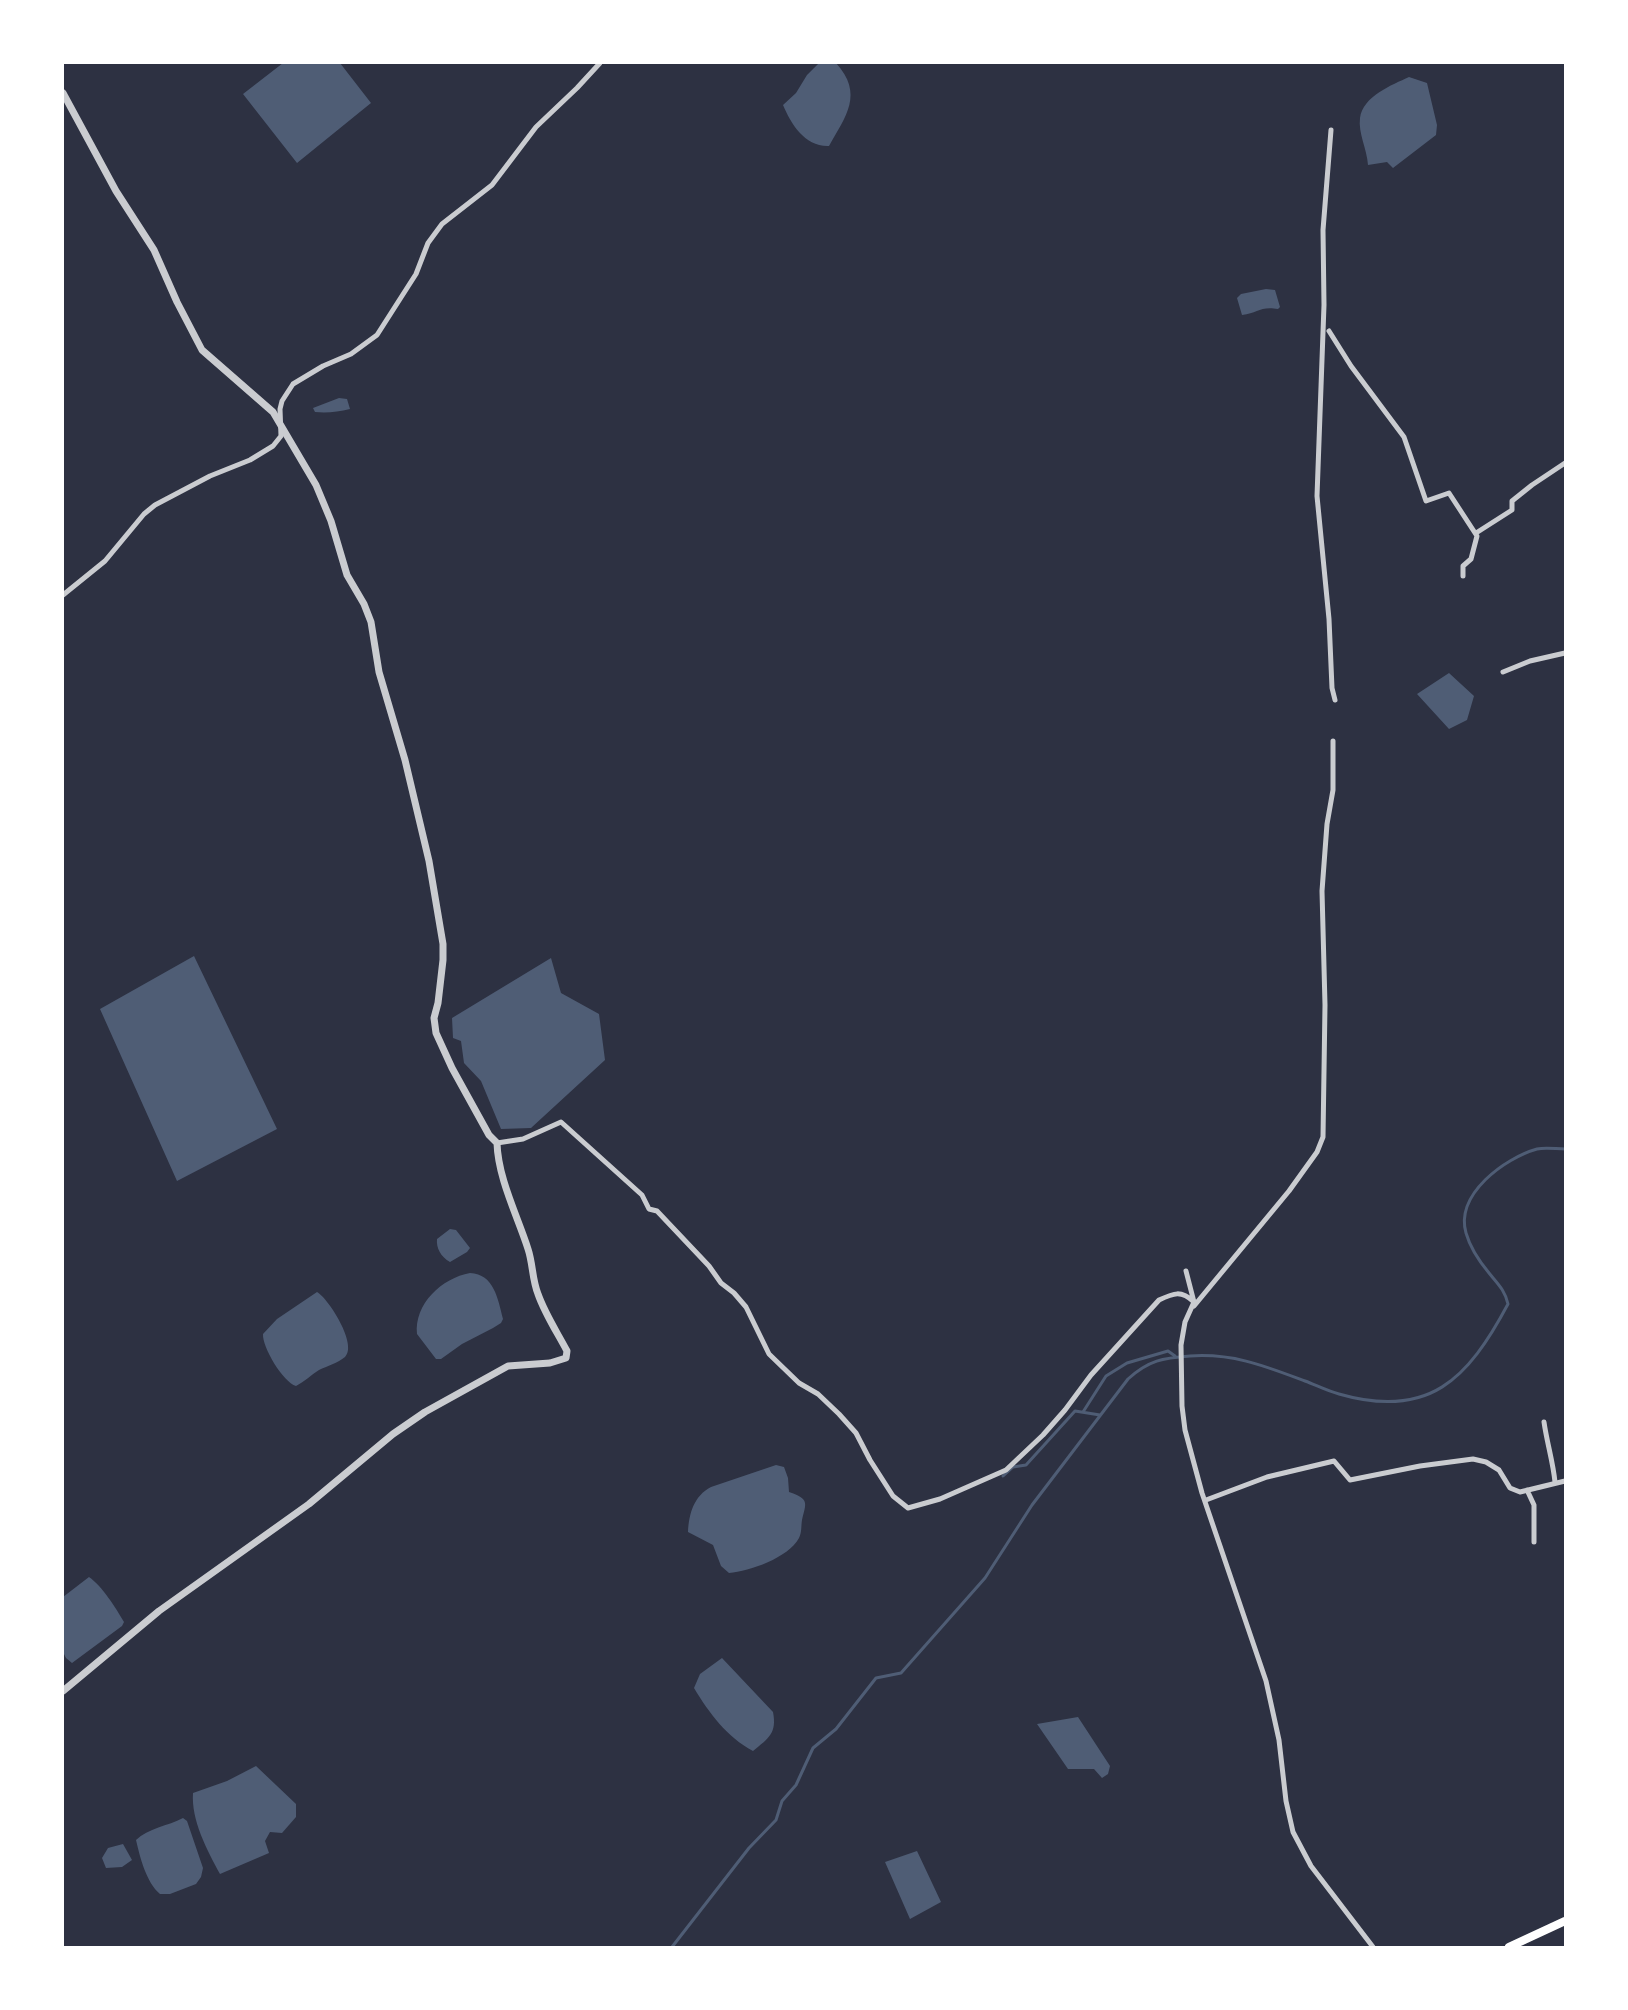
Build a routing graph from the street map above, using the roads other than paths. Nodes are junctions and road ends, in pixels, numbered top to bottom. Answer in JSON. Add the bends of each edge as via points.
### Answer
{"nodes":[{"id":1,"x":600,"y":63,"type":"edge"},
{"id":2,"x":63,"y":93,"type":"edge"},
{"id":3,"x":1331,"y":130,"type":"dead end"},
{"id":4,"x":1329,"y":331,"type":"dead end"},
{"id":5,"x":281,"y":428,"type":"junction"},
{"id":6,"x":1565,"y":463,"type":"edge"},
{"id":7,"x":1476,"y":533,"type":"junction"},
{"id":8,"x":1463,"y":576,"type":"dead end"},
{"id":9,"x":63,"y":595,"type":"edge"},
{"id":10,"x":1565,"y":653,"type":"edge"},
{"id":11,"x":1503,"y":672,"type":"dead end"},
{"id":12,"x":1335,"y":700,"type":"dead end"},
{"id":13,"x":1333,"y":741,"type":"dead end"},
{"id":14,"x":497,"y":1143,"type":"junction"},
{"id":15,"x":1186,"y":1271,"type":"dead end"},
{"id":16,"x":1193,"y":1305,"type":"junction"},
{"id":17,"x":1544,"y":1422,"type":"dead end"},
{"id":18,"x":1565,"y":1481,"type":"edge"},
{"id":19,"x":1555,"y":1482,"type":"junction"},
{"id":20,"x":1527,"y":1490,"type":"junction"},
{"id":21,"x":1206,"y":1500,"type":"junction"},
{"id":22,"x":1534,"y":1542,"type":"dead end"},
{"id":23,"x":63,"y":1691,"type":"edge"},
{"id":24,"x":1565,"y":1921,"type":"edge"},
{"id":25,"x":1556,"y":1926,"type":"junction"},
{"id":26,"x":1565,"y":1927,"type":"edge"},
{"id":27,"x":1373,"y":1947,"type":"edge"},
{"id":28,"x":1509,"y":1947,"type":"edge"}],
"edges":[{"from":1,"to":5,"type":"street","via":[[536,127],[492,185],[442,224],[377,335],[351,354],[293,384],[282,401]]},
{"from":2,"to":5,"type":"street","via":[[116,191],[154,250],[202,350],[266,404]]},
{"from":3,"to":12,"type":"street","via":[[1323,230],[1317,496]]},
{"from":4,"to":7,"type":"street","via":[[1404,437],[1426,501],[1449,493]]},
{"from":5,"to":9,"type":"street","via":[[278,441],[261,455],[155,505],[105,561]]},
{"from":5,"to":14,"type":"street","via":[[316,485],[347,575],[371,622],[379,672],[429,861],[443,944],[434,1018],[436,1033],[483,1125]]},
{"from":6,"to":7,"type":"street","via":[[1512,501],[1512,510]]},
{"from":7,"to":8,"type":"street"},
{"from":10,"to":11,"type":"street"},
{"from":13,"to":16,"type":"street","via":[[1333,790],[1322,891],[1323,1137],[1289,1191]]},
{"from":14,"to":16,"type":"street","via":[[523,1139],[561,1122],[642,1195],[650,1209],[657,1211],[734,1293],[746,1307],[769,1354],[839,1414],[856,1433],[893,1496],[908,1508],[940,1499],[1006,1470],[1050,1427],[1159,1300],[1173,1294],[1186,1295]]},
{"from":14,"to":23,"type":"street","via":[[498,1159],[528,1247],[533,1280],[567,1351],[566,1358],[508,1366],[425,1412],[301,1510],[159,1611]]},
{"from":15,"to":16,"type":"street"},
{"from":16,"to":21,"type":"street","via":[[1181,1345],[1182,1406],[1185,1430]]},
{"from":17,"to":19,"type":"street","via":[[1555,1465]]},
{"from":18,"to":19,"type":"street"},
{"from":19,"to":20,"type":"street"},
{"from":20,"to":21,"type":"street","via":[[1510,1488],[1499,1470],[1473,1459],[1350,1480],[1334,1461],[1267,1477]]},
{"from":20,"to":22,"type":"street","via":[[1534,1505]]},
{"from":21,"to":27,"type":"street","via":[[1266,1681],[1293,1832],[1311,1866]]},
{"from":24,"to":25,"type":"main road"},
{"from":25,"to":26,"type":"street"},
{"from":25,"to":28,"type":"main road"}]}
